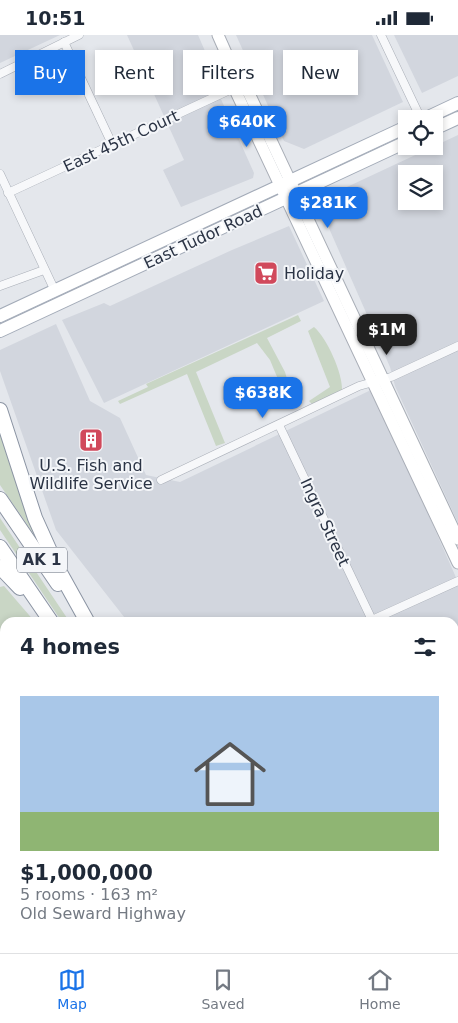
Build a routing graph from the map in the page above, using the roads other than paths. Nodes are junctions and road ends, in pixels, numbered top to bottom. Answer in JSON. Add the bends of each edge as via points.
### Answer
{"nodes":[{"id":1,"x":79,"y":35,"type":"edge"},
{"id":2,"x":218,"y":35,"type":"edge"},
{"id":3,"x":381,"y":35,"type":"edge"},
{"id":4,"x":64,"y":42,"type":"junction"},
{"id":5,"x":225,"y":50,"type":"edge"},
{"id":6,"x":0,"y":74,"type":"edge"},
{"id":7,"x":219,"y":95,"type":"edge"},
{"id":8,"x":238,"y":95,"type":"edge"},
{"id":9,"x":248,"y":95,"type":"edge"},
{"id":10,"x":458,"y":103,"type":"edge"},
{"id":11,"x":418,"y":110,"type":"edge"},
{"id":12,"x":442,"y":110,"type":"edge"},
{"id":13,"x":458,"y":118,"type":"edge"},
{"id":14,"x":443,"y":125,"type":"edge"},
{"id":15,"x":398,"y":131,"type":"edge"},
{"id":16,"x":113,"y":146,"type":"junction"},
{"id":17,"x":398,"y":146,"type":"edge"},
{"id":18,"x":0,"y":173,"type":"edge"},
{"id":19,"x":285,"y":184,"type":"junction"},
{"id":20,"x":8,"y":193,"type":"junction"},
{"id":21,"x":291,"y":196,"type":"junction"},
{"id":22,"x":44,"y":270,"type":"junction"},
{"id":23,"x":0,"y":286,"type":"edge"},
{"id":24,"x":55,"y":291,"type":"junction"},
{"id":25,"x":0,"y":315,"type":"edge"},
{"id":26,"x":0,"y":331,"type":"edge"},
{"id":27,"x":458,"y":346,"type":"edge"},
{"id":28,"x":379,"y":381,"type":"junction"},
{"id":29,"x":0,"y":410,"type":"edge"},
{"id":30,"x":279,"y":425,"type":"junction"},
{"id":31,"x":161,"y":480,"type":"dead end"},
{"id":32,"x":0,"y":499,"type":"edge"},
{"id":33,"x":458,"y":539,"type":"edge"},
{"id":34,"x":0,"y":547,"type":"edge"},
{"id":35,"x":458,"y":563,"type":"edge"},
{"id":36,"x":0,"y":567,"type":"edge"},
{"id":37,"x":458,"y":581,"type":"edge"},
{"id":38,"x":43,"y":617,"type":"edge"},
{"id":39,"x":48,"y":617,"type":"edge"},
{"id":40,"x":79,"y":617,"type":"edge"},
{"id":41,"x":85,"y":617,"type":"edge"},
{"id":42,"x":371,"y":617,"type":"edge"},
{"id":43,"x":379,"y":617,"type":"edge"}],
"edges":[{"from":1,"to":4,"type":"street"},
{"from":2,"to":5,"type":"main road"},
{"from":3,"to":11,"type":"street"},
{"from":4,"to":6,"type":"street"},
{"from":4,"to":16,"type":"street"},
{"from":7,"to":16,"type":"street","name":"East 45th Court"},
{"from":8,"to":19,"type":"main road"},
{"from":9,"to":19,"type":"main road"},
{"from":10,"to":12,"type":"main road"},
{"from":13,"to":14,"type":"main road"},
{"from":15,"to":19,"type":"main road","name":"East Tudor Road"},
{"from":16,"to":20,"type":"street","name":"East 45th Court"},
{"from":17,"to":21,"type":"main road","name":"East Tudor Road"},
{"from":18,"to":20,"type":"street"},
{"from":19,"to":21,"type":"main road"},
{"from":19,"to":24,"type":"main road","name":"East Tudor Road"},
{"from":20,"to":22,"type":"street"},
{"from":21,"to":26,"type":"main road","name":"East Tudor Road"},
{"from":21,"to":28,"type":"main road"},
{"from":22,"to":23,"type":"street"},
{"from":22,"to":24,"type":"street"},
{"from":24,"to":25,"type":"main road","name":"East Tudor Road"},
{"from":27,"to":28,"type":"street"},
{"from":28,"to":30,"type":"street","via":[[359,386]]},
{"from":28,"to":33,"type":"main road"},
{"from":28,"to":35,"type":"main road"},
{"from":29,"to":41,"type":"highway","via":[[35,518]]},
{"from":30,"to":31,"type":"street"},
{"from":30,"to":42,"type":"street","name":"Ingra Street"},
{"from":32,"to":40,"type":"highway","number":"AK 1"},
{"from":34,"to":39,"type":"highway","number":"AK 1"},
{"from":36,"to":38,"type":"highway"},
{"from":37,"to":43,"type":"street","name":"Ingra Street"}]}
